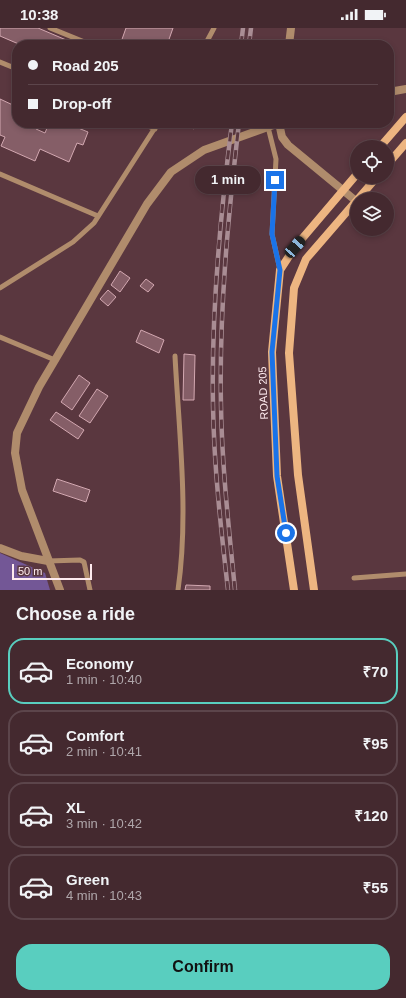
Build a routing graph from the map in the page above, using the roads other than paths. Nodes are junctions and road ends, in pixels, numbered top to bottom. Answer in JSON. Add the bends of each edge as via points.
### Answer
{"nodes":[{"id":1,"x":50,"y":28,"type":"edge"},
{"id":2,"x":214,"y":28,"type":"edge"},
{"id":3,"x":292,"y":28,"type":"edge"},
{"id":4,"x":80,"y":40,"type":"edge"},
{"id":5,"x":207,"y":40,"type":"edge"},
{"id":6,"x":290,"y":40,"type":"edge"},
{"id":7,"x":0,"y":62,"type":"edge"},
{"id":8,"x":12,"y":67,"type":"edge"},
{"id":9,"x":406,"y":89,"type":"edge"},
{"id":10,"x":394,"y":91,"type":"edge"},
{"id":11,"x":406,"y":117,"type":"edge"},
{"id":12,"x":265,"y":128,"type":"edge"},
{"id":13,"x":268,"y":128,"type":"edge"},
{"id":14,"x":280,"y":128,"type":"edge"},
{"id":15,"x":155,"y":129,"type":"edge"},
{"id":16,"x":386,"y":140,"type":"edge"},
{"id":17,"x":406,"y":143,"type":"edge"},
{"id":18,"x":394,"y":157,"type":"edge"},
{"id":19,"x":0,"y":174,"type":"edge"},
{"id":20,"x":350,"y":183,"type":"edge"},
{"id":21,"x":370,"y":184,"type":"edge"},
{"id":22,"x":344,"y":190,"type":"junction"},
{"id":23,"x":364,"y":192,"type":"edge"},
{"id":24,"x":350,"y":195,"type":"edge"},
{"id":25,"x":350,"y":208,"type":"edge"},
{"id":26,"x":98,"y":216,"type":"junction"},
{"id":27,"x":280,"y":270,"type":"junction"},
{"id":28,"x":0,"y":288,"type":"edge"},
{"id":29,"x":0,"y":337,"type":"edge"},
{"id":30,"x":175,"y":356,"type":"dead end"},
{"id":31,"x":55,"y":360,"type":"junction"},
{"id":32,"x":0,"y":548,"type":"edge"},
{"id":33,"x":48,"y":561,"type":"junction"},
{"id":34,"x":406,"y":574,"type":"edge"},
{"id":35,"x":354,"y":578,"type":"dead end"},
{"id":36,"x":60,"y":590,"type":"edge"},
{"id":37,"x":90,"y":590,"type":"edge"},
{"id":38,"x":178,"y":590,"type":"edge"},
{"id":39,"x":294,"y":590,"type":"edge"},
{"id":40,"x":314,"y":590,"type":"edge"}],
"edges":[{"from":1,"to":4,"type":"lane"},
{"from":2,"to":5,"type":"lane"},
{"from":3,"to":6,"type":"street"},
{"from":7,"to":8,"type":"lane"},
{"from":9,"to":10,"type":"street"},
{"from":11,"to":16,"type":"main road"},
{"from":12,"to":31,"type":"street","via":[[204,150],[171,172],[147,204]]},
{"from":13,"to":27,"type":"lane","via":[[276,159],[272,234]]},
{"from":14,"to":22,"type":"street","via":[[282,137],[288,145]]},
{"from":15,"to":26,"type":"lane"},
{"from":17,"to":18,"type":"main road"},
{"from":19,"to":26,"type":"lane"},
{"from":20,"to":22,"type":"main road","name":"ROAD 205"},
{"from":21,"to":23,"type":"main road"},
{"from":22,"to":24,"type":"street"},
{"from":22,"to":27,"type":"main road","name":"ROAD 205","via":[[295,247]]},
{"from":25,"to":40,"type":"main road","via":[[306,259],[294,288],[289,353],[298,475]]},
{"from":26,"to":28,"type":"lane","via":[[73,242]]},
{"from":27,"to":39,"type":"main road","name":"ROAD 205","via":[[272,352],[277,476]]},
{"from":29,"to":31,"type":"lane"},
{"from":30,"to":38,"type":"lane","via":[[183,548]]},
{"from":31,"to":33,"type":"street","via":[[39,387],[18,433],[15,453],[22,490]]},
{"from":32,"to":33,"type":"street","via":[[21,556]]},
{"from":33,"to":36,"type":"street"},
{"from":33,"to":37,"type":"lane","via":[[84,562]]},
{"from":34,"to":35,"type":"lane"}]}
